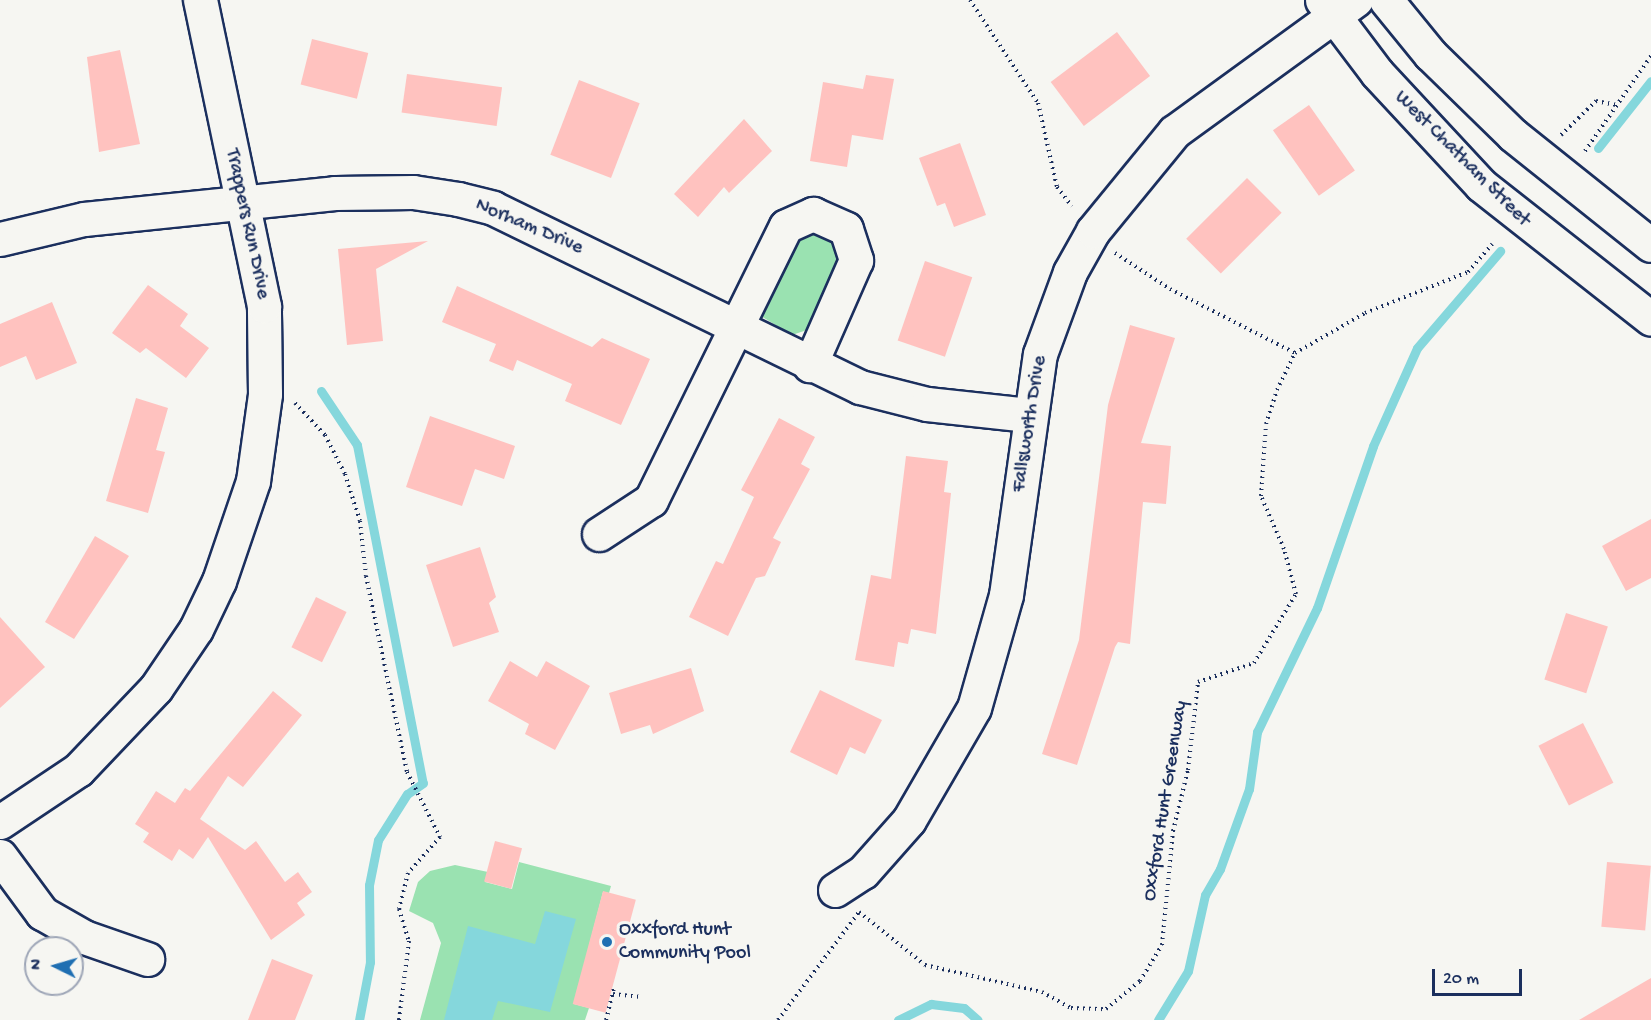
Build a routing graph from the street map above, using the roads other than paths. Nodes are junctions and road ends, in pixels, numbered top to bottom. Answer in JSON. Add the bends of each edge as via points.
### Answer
{"nodes":[{"id":1,"x":200,"y":0,"type":"edge"},
{"id":2,"x":1386,"y":0,"type":"edge"},
{"id":3,"x":1337,"y":6,"type":"edge"},
{"id":4,"x":244,"y":203,"type":"junction"},
{"id":5,"x":0,"y":239,"type":"edge"},
{"id":6,"x":1651,"y":245,"type":"edge"},
{"id":7,"x":1651,"y":319,"type":"edge"},
{"id":8,"x":737,"y":327,"type":"junction"},
{"id":9,"x":810,"y":364,"type":"junction"},
{"id":10,"x":1028,"y":415,"type":"junction"},
{"id":11,"x":599,"y":534,"type":"dead end"},
{"id":12,"x":0,"y":822,"type":"edge"},
{"id":13,"x":0,"y":856,"type":"edge"},
{"id":14,"x":835,"y":890,"type":"dead end"},
{"id":15,"x":147,"y":959,"type":"dead end"}],
"edges":[{"from":1,"to":4,"type":"street","name":"Trappers Run Drive"},
{"from":2,"to":6,"type":"street","via":[[1430,54],[1513,135]]},
{"from":3,"to":7,"type":"street","name":"West Chatham Street","via":[[1424,128],[1481,185]]},
{"from":3,"to":10,"type":"street","name":"Fallsworth Drive","via":[[1174,132],[1120,193],[1070,272],[1040,354]]},
{"from":4,"to":5,"type":"street","name":"Norham Drive","via":[[74,220]]},
{"from":4,"to":8,"type":"street","name":"Norham Drive","via":[[373,191],[458,199],[493,208]]},
{"from":4,"to":12,"type":"street","name":"Trappers Run Drive","via":[[264,306],[265,394],[262,437],[240,527],[196,629],[156,688],[101,747],[39,799]]},
{"from":8,"to":9,"type":"street","name":"Norham Drive"},
{"from":8,"to":9,"type":"street","via":[[786,226],[813,214],[838,222],[853,238],[856,260]]},
{"from":8,"to":11,"type":"street","via":[[651,500]]},
{"from":9,"to":10,"type":"street","name":"Norham Drive","via":[[892,397]]},
{"from":10,"to":14,"type":"street","name":"Fallsworth Drive","via":[[1006,595],[974,708],[909,820],[863,872]]},
{"from":13,"to":15,"type":"street","via":[[42,913],[84,937]]}]}
